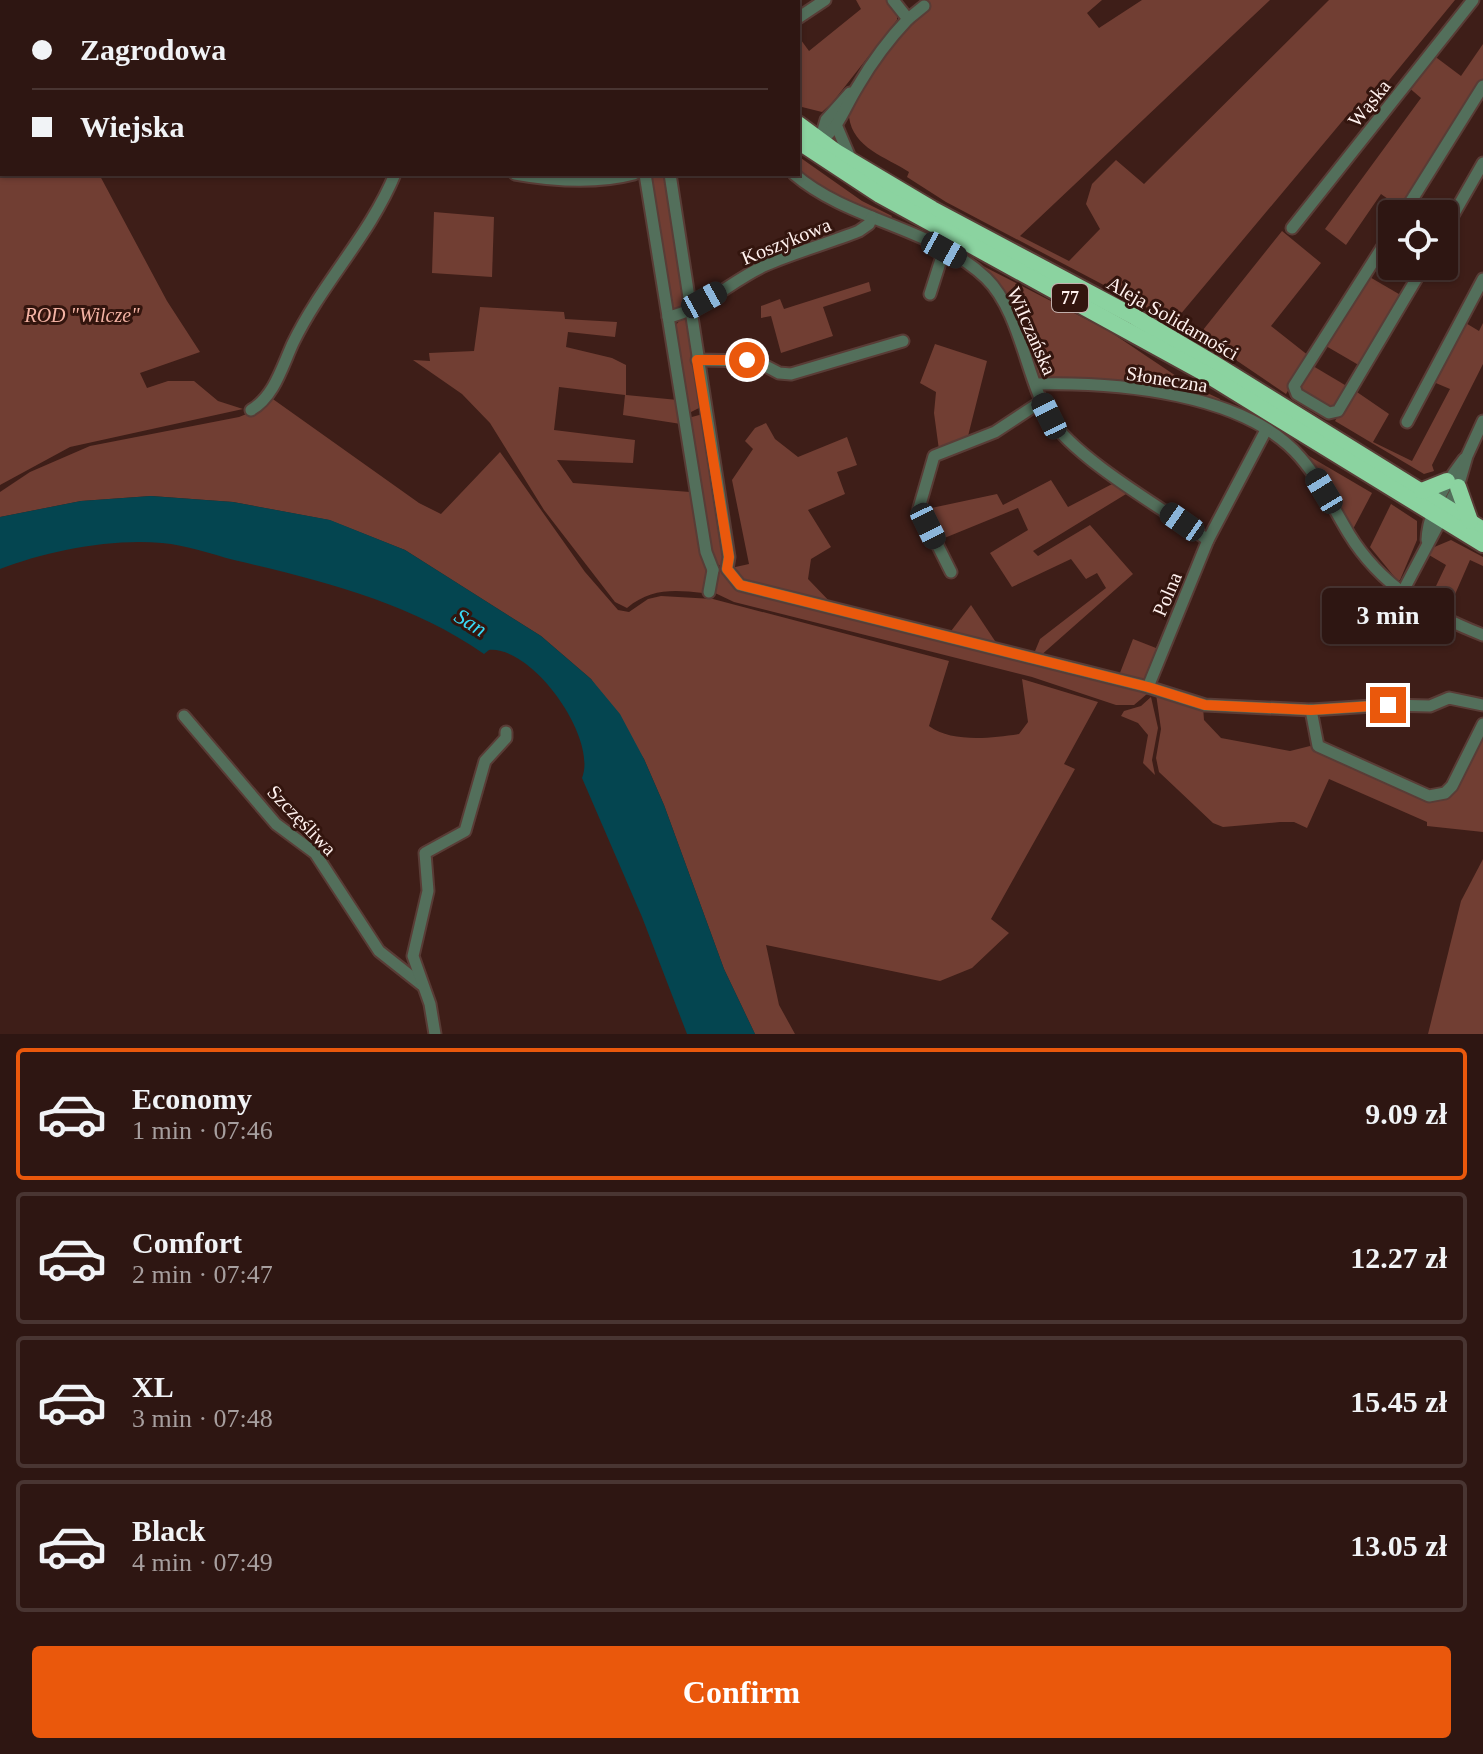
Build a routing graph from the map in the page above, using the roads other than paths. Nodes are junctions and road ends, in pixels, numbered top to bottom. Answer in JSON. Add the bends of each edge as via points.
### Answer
{"nodes":[{"id":1,"x":825,"y":0,"type":"edge"},
{"id":2,"x":893,"y":0,"type":"edge"},
{"id":3,"x":1473,"y":0,"type":"edge"},
{"id":4,"x":924,"y":6,"type":"dead end"},
{"id":5,"x":800,"y":17,"type":"edge"},
{"id":6,"x":908,"y":19,"type":"junction"},
{"id":7,"x":1483,"y":86,"type":"edge"},
{"id":8,"x":856,"y":87,"type":"junction"},
{"id":9,"x":826,"y":120,"type":"junction"},
{"id":10,"x":800,"y":123,"type":"edge"},
{"id":11,"x":800,"y":126,"type":"edge"},
{"id":12,"x":837,"y":127,"type":"junction"},
{"id":13,"x":800,"y":142,"type":"edge"},
{"id":14,"x":816,"y":146,"type":"junction"},
{"id":15,"x":851,"y":160,"type":"junction"},
{"id":16,"x":1483,"y":163,"type":"edge"},
{"id":17,"x":394,"y":176,"type":"edge"},
{"id":18,"x":529,"y":176,"type":"edge"},
{"id":19,"x":621,"y":176,"type":"edge"},
{"id":20,"x":645,"y":176,"type":"edge"},
{"id":21,"x":670,"y":176,"type":"edge"},
{"id":22,"x":797,"y":176,"type":"edge"},
{"id":23,"x":1412,"y":200,"type":"edge"},
{"id":24,"x":1458,"y":207,"type":"edge"},
{"id":25,"x":872,"y":217,"type":"junction"},
{"id":26,"x":1292,"y":228,"type":"dead end"},
{"id":27,"x":944,"y":250,"type":"junction"},
{"id":28,"x":1378,"y":254,"type":"edge"},
{"id":29,"x":1483,"y":279,"type":"edge"},
{"id":30,"x":1416,"y":280,"type":"edge"},
{"id":31,"x":930,"y":294,"type":"dead end"},
{"id":32,"x":690,"y":312,"type":"junction"},
{"id":33,"x":668,"y":317,"type":"junction"},
{"id":34,"x":903,"y":341,"type":"dead end"},
{"id":35,"x":697,"y":360,"type":"junction"},
{"id":36,"x":1037,"y":384,"type":"junction"},
{"id":37,"x":1042,"y":401,"type":"junction"},
{"id":38,"x":251,"y":410,"type":"dead end"},
{"id":39,"x":705,"y":411,"type":"junction"},
{"id":40,"x":684,"y":415,"type":"junction"},
{"id":41,"x":1483,"y":421,"type":"edge"},
{"id":42,"x":1407,"y":422,"type":"dead end"},
{"id":43,"x":1266,"y":430,"type":"junction"},
{"id":44,"x":1453,"y":484,"type":"junction"},
{"id":45,"x":1422,"y":491,"type":"junction"},
{"id":46,"x":1441,"y":511,"type":"junction"},
{"id":47,"x":1477,"y":526,"type":"edge"},
{"id":48,"x":1208,"y":540,"type":"junction"},
{"id":49,"x":1483,"y":544,"type":"edge"},
{"id":50,"x":727,"y":569,"type":"junction"},
{"id":51,"x":713,"y":570,"type":"junction"},
{"id":52,"x":951,"y":572,"type":"dead end"},
{"id":53,"x":709,"y":592,"type":"dead end"},
{"id":54,"x":1402,"y":593,"type":"junction"},
{"id":55,"x":1483,"y":635,"type":"edge"},
{"id":56,"x":1148,"y":687,"type":"junction"},
{"id":57,"x":1483,"y":705,"type":"edge"},
{"id":58,"x":1311,"y":710,"type":"junction"},
{"id":59,"x":184,"y":716,"type":"dead end"},
{"id":60,"x":1483,"y":724,"type":"edge"},
{"id":61,"x":506,"y":732,"type":"dead end"},
{"id":62,"x":422,"y":985,"type":"junction"},
{"id":63,"x":435,"y":1034,"type":"edge"}],
"edges":[{"from":1,"to":5,"type":"street"},
{"from":2,"to":6,"type":"street"},
{"from":3,"to":26,"type":"street","name":"Wąska"},
{"from":4,"to":6,"type":"street"},
{"from":6,"to":8,"type":"street"},
{"from":7,"to":23,"type":"street"},
{"from":8,"to":9,"type":"street"},
{"from":8,"to":12,"type":"street"},
{"from":9,"to":10,"type":"street"},
{"from":9,"to":14,"type":"street"},
{"from":11,"to":14,"type":"highway","name":"Aleja Solidarności","number":"77"},
{"from":12,"to":14,"type":"street"},
{"from":12,"to":15,"type":"street"},
{"from":13,"to":14,"type":"highway","name":"Aleja Solidarności","number":"77"},
{"from":14,"to":15,"type":"highway","name":"Aleja Solidarności","number":"77"},
{"from":14,"to":46,"type":"highway","name":"Aleja Solidarności","number":"77","via":[[891,202],[1131,331]]},
{"from":15,"to":45,"type":"highway","name":"Aleja Solidarności","number":"77","via":[[1135,317]]},
{"from":16,"to":24,"type":"street"},
{"from":17,"to":38,"type":"street","via":[[382,206],[304,321],[266,399]]},
{"from":18,"to":19,"type":"street"},
{"from":20,"to":33,"type":"street"},
{"from":21,"to":32,"type":"street"},
{"from":22,"to":25,"type":"street","name":"WiIczańska","via":[[829,199]]},
{"from":25,"to":27,"type":"street","name":"WiIczańska"},
{"from":25,"to":32,"type":"street","name":"Koszykowa","via":[[859,231],[764,266]]},
{"from":27,"to":31,"type":"street"},
{"from":27,"to":36,"type":"street","name":"WiIczańska","via":[[996,290]]},
{"from":28,"to":30,"type":"street","via":[[1294,386],[1297,394],[1329,413],[1338,411]]},
{"from":29,"to":42,"type":"street"},
{"from":32,"to":33,"type":"street","name":"Koszykowa"},
{"from":32,"to":35,"type":"street"},
{"from":33,"to":40,"type":"street"},
{"from":34,"to":35,"type":"street","via":[[791,374],[756,361]]},
{"from":35,"to":39,"type":"street"},
{"from":36,"to":37,"type":"street","name":"WiIczańska"},
{"from":36,"to":43,"type":"street","name":"Słoneczna","via":[[1167,393],[1217,405]]},
{"from":37,"to":48,"type":"street","name":"WiIczańska","via":[[1078,449]]},
{"from":37,"to":52,"type":"street","via":[[995,432],[934,456],[919,508]]},
{"from":39,"to":40,"type":"street"},
{"from":39,"to":50,"type":"street"},
{"from":40,"to":51,"type":"street"},
{"from":41,"to":44,"type":"street"},
{"from":43,"to":48,"type":"street","name":"Polna"},
{"from":43,"to":54,"type":"street","name":"Słoneczna","via":[[1298,455],[1362,552]]},
{"from":44,"to":45,"type":"highway"},
{"from":44,"to":46,"type":"street"},
{"from":44,"to":47,"type":"highway"},
{"from":45,"to":46,"type":"highway","name":"Aleja Solidarności","number":"77"},
{"from":46,"to":47,"type":"highway","name":"Aleja Solidarności","number":"77"},
{"from":46,"to":49,"type":"highway","name":"Aleja Solidarności","number":"77"},
{"from":46,"to":54,"type":"street"},
{"from":48,"to":56,"type":"street","name":"Polna"},
{"from":50,"to":51,"type":"street"},
{"from":50,"to":56,"type":"street","via":[[740,585]]},
{"from":51,"to":53,"type":"street"},
{"from":54,"to":55,"type":"street","name":"Słoneczna","via":[[1442,619]]},
{"from":56,"to":58,"type":"street","via":[[1205,705]]},
{"from":57,"to":58,"type":"street","via":[[1449,698],[1430,706]]},
{"from":58,"to":60,"type":"street","via":[[1315,742],[1429,796],[1452,786]]},
{"from":59,"to":62,"type":"street","name":"Szczęśliwa","via":[[276,824],[315,853],[379,951]]},
{"from":61,"to":62,"type":"street","via":[[485,761],[465,831],[425,853],[428,891],[413,956]]},
{"from":62,"to":63,"type":"street"}]}
